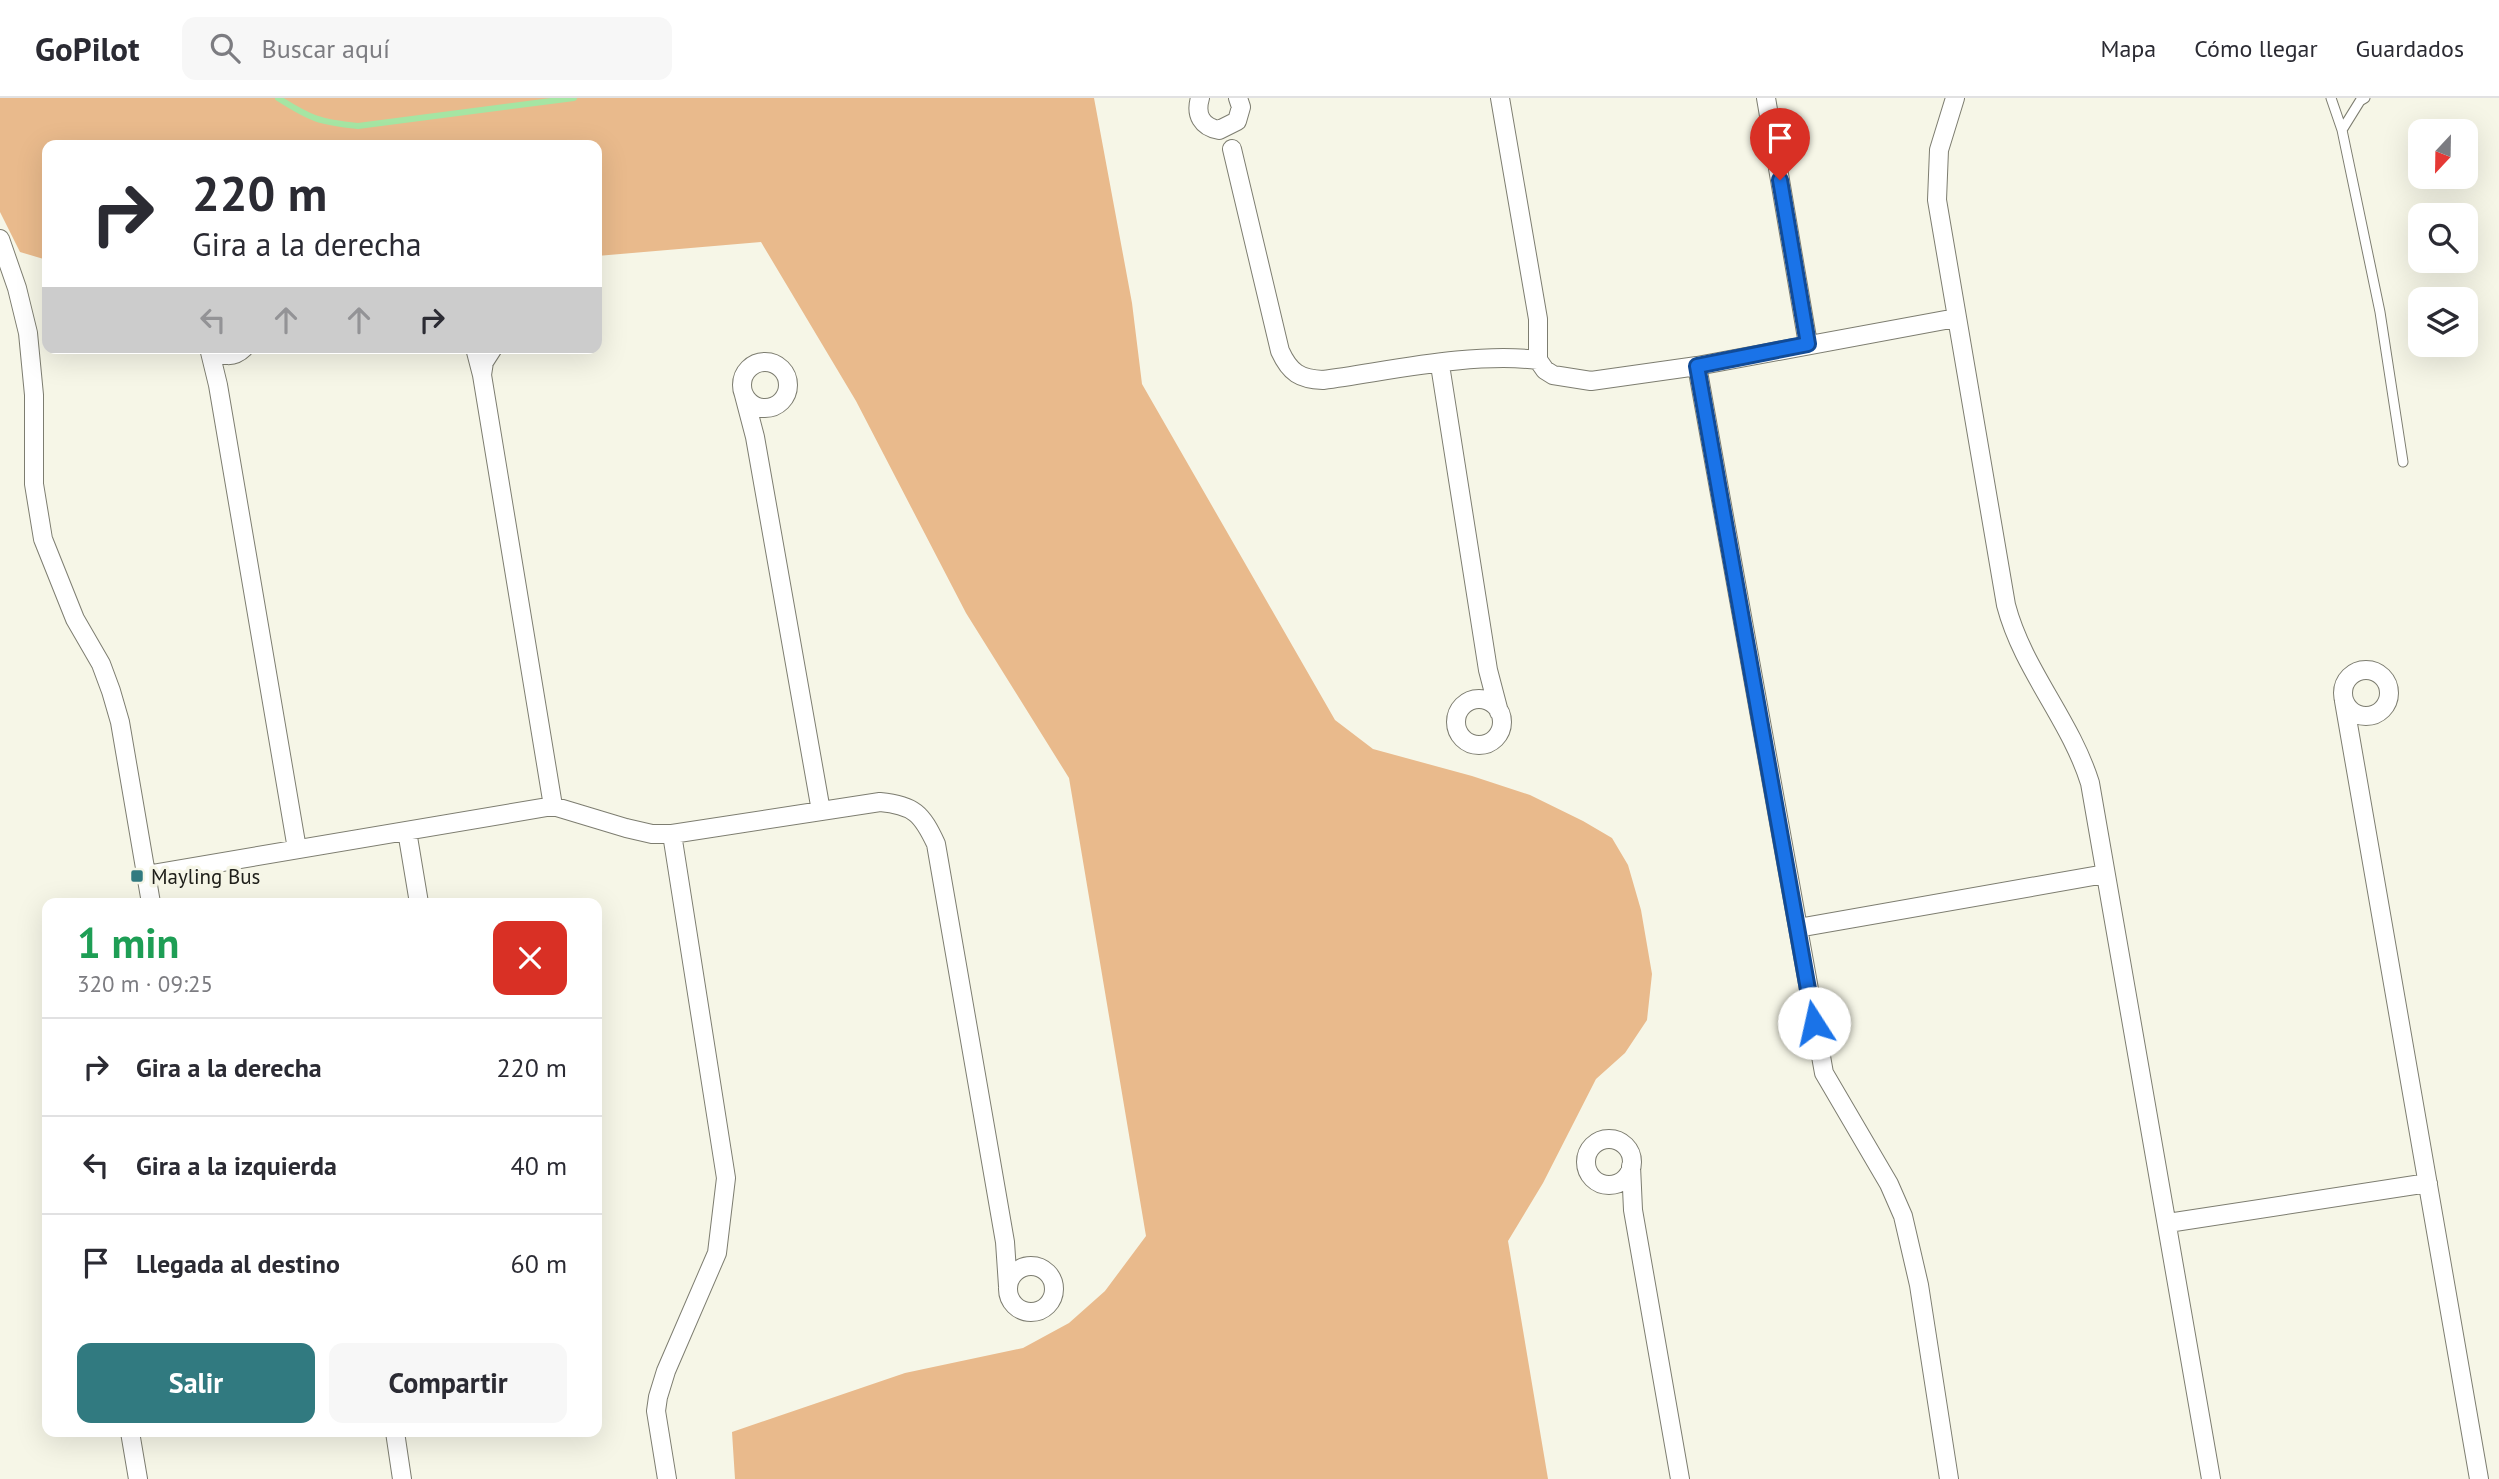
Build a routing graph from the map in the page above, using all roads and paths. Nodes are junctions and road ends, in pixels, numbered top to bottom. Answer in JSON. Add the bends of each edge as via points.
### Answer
{"nodes":[{"id":1,"x":1200,"y":98,"type":"edge"},
{"id":2,"x":1238,"y":98,"type":"edge"},
{"id":3,"x":1500,"y":98,"type":"edge"},
{"id":4,"x":1766,"y":98,"type":"edge"},
{"id":5,"x":1955,"y":98,"type":"edge"},
{"id":6,"x":2331,"y":98,"type":"edge"},
{"id":7,"x":2365,"y":98,"type":"edge"},
{"id":8,"x":1237,"y":121,"type":"junction"},
{"id":9,"x":1213,"y":129,"type":"junction"},
{"id":10,"x":2342,"y":130,"type":"junction"},
{"id":11,"x":1232,"y":149,"type":"junction"},
{"id":12,"x":0,"y":239,"type":"edge"},
{"id":13,"x":1956,"y":318,"type":"junction"},
{"id":14,"x":1808,"y":344,"type":"junction"},
{"id":15,"x":211,"y":354,"type":"edge"},
{"id":16,"x":237,"y":354,"type":"edge"},
{"id":17,"x":477,"y":354,"type":"edge"},
{"id":18,"x":489,"y":354,"type":"edge"},
{"id":19,"x":1538,"y":360,"type":"junction"},
{"id":20,"x":1440,"y":365,"type":"junction"},
{"id":21,"x":1697,"y":366,"type":"junction"},
{"id":22,"x":482,"y":374,"type":"junction"},
{"id":23,"x":218,"y":385,"type":"junction"},
{"id":24,"x":744,"y":395,"type":"junction"},
{"id":25,"x":770,"y":407,"type":"junction"},
{"id":26,"x":755,"y":437,"type":"junction"},
{"id":27,"x":2403,"y":462,"type":"dead end"},
{"id":28,"x":1488,"y":670,"type":"junction"},
{"id":29,"x":1473,"y":700,"type":"junction"},
{"id":30,"x":2344,"y":701,"type":"junction"},
{"id":31,"x":1499,"y":712,"type":"junction"},
{"id":32,"x":2369,"y":716,"type":"junction"},
{"id":33,"x":2352,"y":744,"type":"junction"},
{"id":34,"x":553,"y":806,"type":"junction"},
{"id":35,"x":821,"y":811,"type":"junction"},
{"id":36,"x":407,"y":831,"type":"junction"},
{"id":37,"x":672,"y":834,"type":"junction"},
{"id":38,"x":296,"y":849,"type":"junction"},
{"id":39,"x":2105,"y":874,"type":"junction"},
{"id":40,"x":146,"y":875,"type":"junction"},
{"id":41,"x":150,"y":898,"type":"edge"},
{"id":42,"x":418,"y":898,"type":"edge"},
{"id":43,"x":1798,"y":928,"type":"junction"},
{"id":44,"x":1631,"y":1166,"type":"junction"},
{"id":45,"x":2428,"y":1183,"type":"junction"},
{"id":46,"x":1610,"y":1185,"type":"junction"},
{"id":47,"x":1633,"y":1210,"type":"junction"},
{"id":48,"x":2168,"y":1223,"type":"junction"},
{"id":49,"x":1005,"y":1242,"type":"junction"},
{"id":50,"x":1028,"y":1266,"type":"junction"},
{"id":51,"x":1008,"y":1286,"type":"junction"},
{"id":52,"x":131,"y":1437,"type":"edge"},
{"id":53,"x":396,"y":1437,"type":"edge"},
{"id":54,"x":138,"y":1479,"type":"edge"},
{"id":55,"x":402,"y":1479,"type":"edge"},
{"id":56,"x":667,"y":1479,"type":"edge"},
{"id":57,"x":1680,"y":1479,"type":"edge"},
{"id":58,"x":1949,"y":1479,"type":"edge"},
{"id":59,"x":2211,"y":1479,"type":"edge"},
{"id":60,"x":2479,"y":1479,"type":"edge"}],
"edges":[{"from":1,"to":9,"type":"street","via":[[1201,120]]},
{"from":2,"to":8,"type":"street"},
{"from":3,"to":19,"type":"street","via":[[1538,319]]},
{"from":4,"to":14,"type":"street"},
{"from":5,"to":13,"type":"street","via":[[1939,150],[1936,182]]},
{"from":6,"to":10,"type":"lane"},
{"from":7,"to":10,"type":"lane"},
{"from":8,"to":9,"type":"street"},
{"from":8,"to":11,"type":"street"},
{"from":9,"to":11,"type":"street"},
{"from":10,"to":27,"type":"lane","via":[[2380,313]]},
{"from":11,"to":20,"type":"street","via":[[1280,351],[1294,374],[1323,380]]},
{"from":12,"to":40,"type":"street","via":[[29,333],[34,484],[43,539],[111,691]]},
{"from":13,"to":14,"type":"street"},
{"from":13,"to":39,"type":"street","via":[[2014,635],[2082,757]]},
{"from":14,"to":21,"type":"street"},
{"from":15,"to":23,"type":"street"},
{"from":16,"to":23,"type":"street","via":[[221,373]]},
{"from":17,"to":22,"type":"street"},
{"from":18,"to":22,"type":"street"},
{"from":19,"to":20,"type":"street","via":[[1513,357]]},
{"from":19,"to":21,"type":"street","via":[[1553,375],[1591,381]]},
{"from":20,"to":28,"type":"street"},
{"from":21,"to":43,"type":"street"},
{"from":22,"to":34,"type":"street"},
{"from":23,"to":38,"type":"street"},
{"from":24,"to":25,"type":"street","via":[[755,405]]},
{"from":24,"to":25,"type":"street","via":[[742,380],[750,367],[763,362],[778,366],[788,386],[782,400]]},
{"from":24,"to":26,"type":"street"},
{"from":25,"to":26,"type":"street","via":[[757,425]]},
{"from":26,"to":35,"type":"street"},
{"from":28,"to":29,"type":"street","via":[[1486,682]]},
{"from":28,"to":31,"type":"street"},
{"from":29,"to":31,"type":"street","via":[[1489,701]]},
{"from":29,"to":31,"type":"street","via":[[1461,707],[1456,722],[1460,736],[1472,744],[1494,739],[1502,726]]},
{"from":30,"to":32,"type":"street","via":[[2354,713]]},
{"from":30,"to":32,"type":"street","via":[[2344,686],[2353,674],[2367,670],[2381,675],[2388,688],[2387,703]]},
{"from":30,"to":33,"type":"street"},
{"from":32,"to":33,"type":"street"},
{"from":33,"to":45,"type":"street"},
{"from":34,"to":36,"type":"street"},
{"from":34,"to":37,"type":"street","via":[[626,828]]},
{"from":35,"to":37,"type":"street"},
{"from":35,"to":49,"type":"street","via":[[898,803],[922,817],[936,844]]},
{"from":36,"to":38,"type":"street"},
{"from":36,"to":42,"type":"street"},
{"from":37,"to":56,"type":"street","via":[[726,1178],[717,1253],[658,1397],[658,1430]]},
{"from":38,"to":40,"type":"street"},
{"from":39,"to":43,"type":"street"},
{"from":39,"to":48,"type":"street"},
{"from":40,"to":41,"type":"street"},
{"from":43,"to":58,"type":"street","via":[[1824,1073],[1903,1216],[1919,1284]]},
{"from":44,"to":46,"type":"street","via":[[1624,1180]]},
{"from":44,"to":46,"type":"street","via":[[1629,1151],[1618,1142],[1603,1140],[1590,1148],[1586,1162],[1590,1176]]},
{"from":44,"to":47,"type":"street"},
{"from":45,"to":48,"type":"street"},
{"from":45,"to":60,"type":"street"},
{"from":46,"to":47,"type":"street"},
{"from":47,"to":57,"type":"street"},
{"from":48,"to":59,"type":"street"},
{"from":49,"to":50,"type":"street"},
{"from":49,"to":51,"type":"street"},
{"from":50,"to":51,"type":"street","via":[[1015,1272]]},
{"from":50,"to":51,"type":"street","via":[[1043,1270],[1052,1281],[1053,1296],[1044,1308],[1030,1312],[1016,1306]]},
{"from":52,"to":54,"type":"street"},
{"from":53,"to":55,"type":"street"}]}
